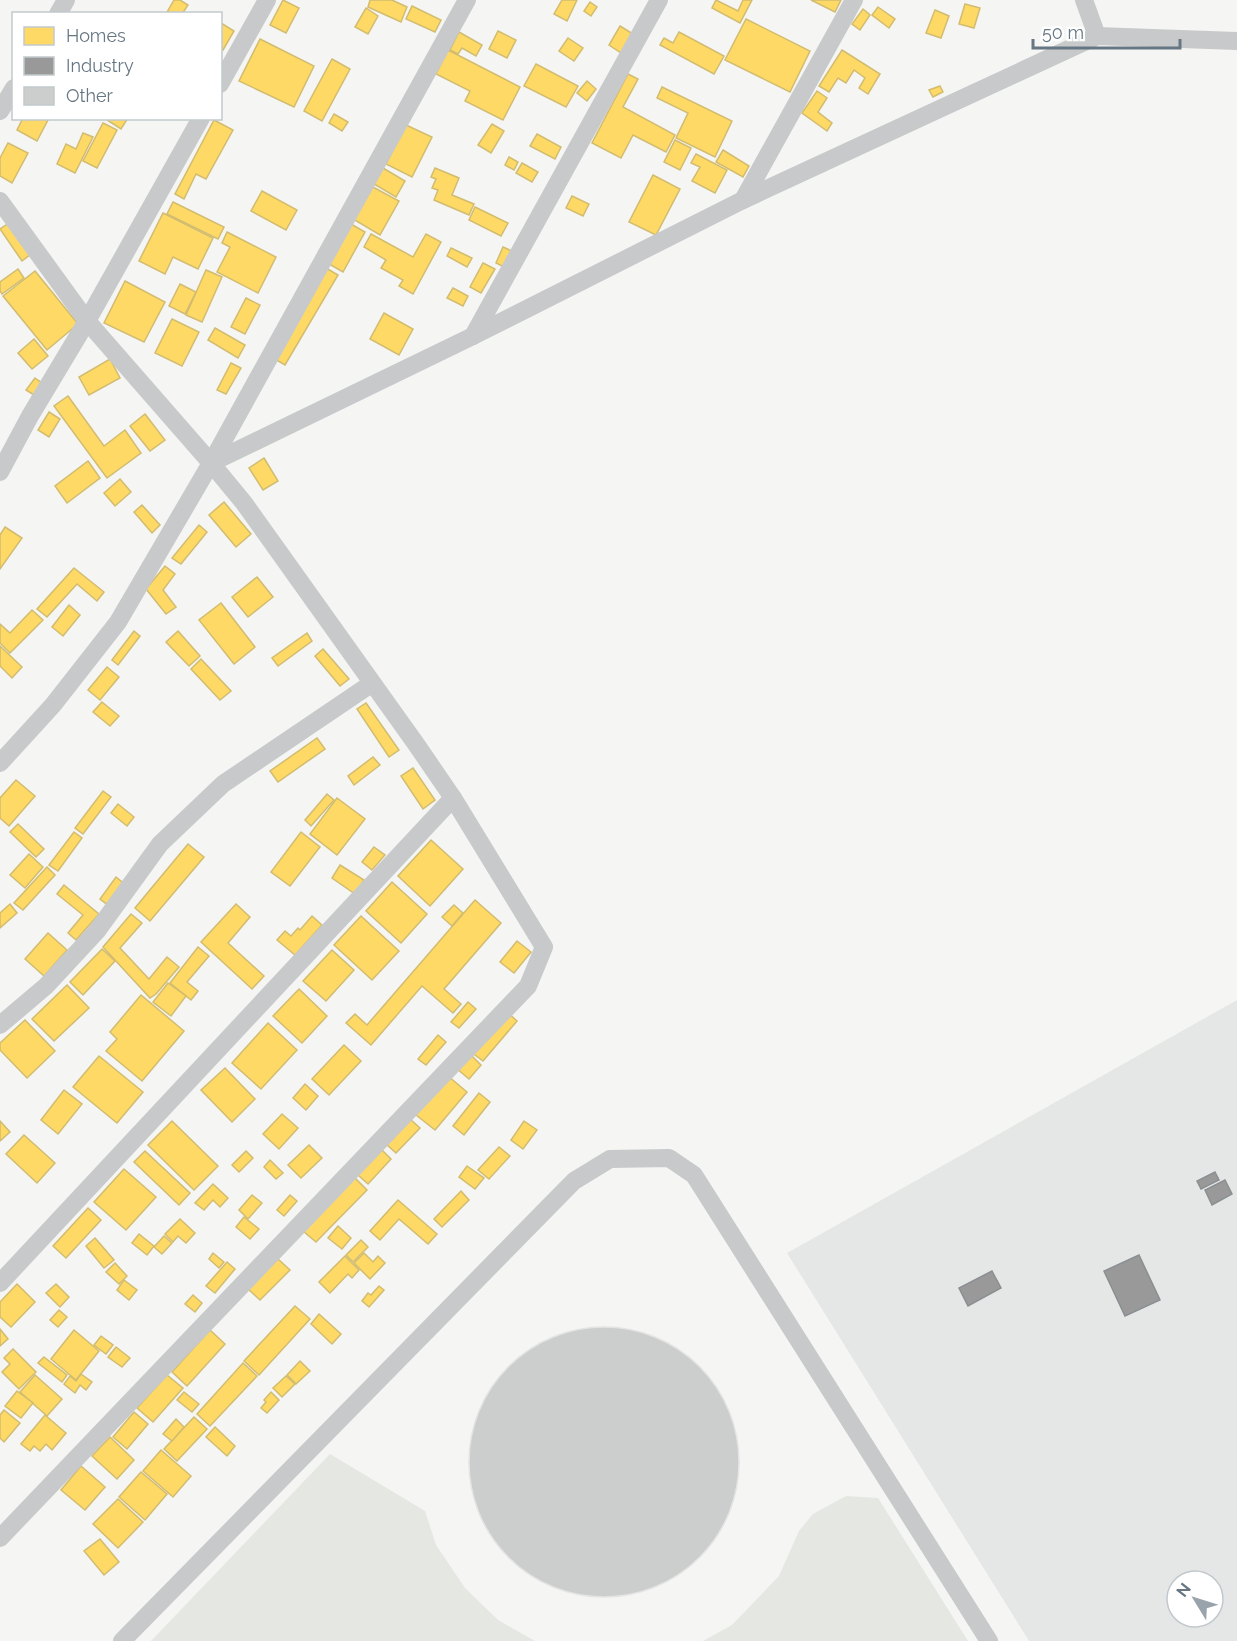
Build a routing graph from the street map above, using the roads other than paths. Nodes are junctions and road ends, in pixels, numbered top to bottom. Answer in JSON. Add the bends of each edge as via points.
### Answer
{"nodes":[{"id":1,"x":267,"y":0,"type":"edge"},
{"id":2,"x":467,"y":0,"type":"edge"},
{"id":3,"x":660,"y":0,"type":"edge"},
{"id":4,"x":854,"y":0,"type":"edge"},
{"id":5,"x":1084,"y":0,"type":"edge"},
{"id":6,"x":1097,"y":36,"type":"junction"},
{"id":7,"x":1237,"y":41,"type":"edge"},
{"id":8,"x":222,"y":80,"type":"edge"},
{"id":9,"x":12,"y":91,"type":"edge"},
{"id":10,"x":0,"y":111,"type":"edge"},
{"id":11,"x":200,"y":120,"type":"edge"},
{"id":12,"x":742,"y":200,"type":"junction"},
{"id":13,"x":0,"y":201,"type":"edge"},
{"id":14,"x":87,"y":321,"type":"junction"},
{"id":15,"x":473,"y":336,"type":"junction"},
{"id":16,"x":212,"y":463,"type":"junction"},
{"id":17,"x":0,"y":472,"type":"edge"},
{"id":18,"x":371,"y":684,"type":"junction"},
{"id":19,"x":0,"y":763,"type":"edge"},
{"id":20,"x":453,"y":798,"type":"junction"},
{"id":21,"x":0,"y":1025,"type":"edge"},
{"id":22,"x":0,"y":1283,"type":"edge"},
{"id":23,"x":0,"y":1538,"type":"edge"},
{"id":24,"x":122,"y":1641,"type":"edge"},
{"id":25,"x":989,"y":1641,"type":"edge"}],
"edges":[{"from":1,"to":8,"type":"street"},
{"from":2,"to":16,"type":"street"},
{"from":3,"to":15,"type":"street"},
{"from":4,"to":12,"type":"street"},
{"from":5,"to":6,"type":"street"},
{"from":6,"to":7,"type":"street"},
{"from":6,"to":12,"type":"street"},
{"from":9,"to":10,"type":"street"},
{"from":11,"to":14,"type":"street"},
{"from":12,"to":15,"type":"street"},
{"from":13,"to":14,"type":"street"},
{"from":14,"to":16,"type":"street"},
{"from":14,"to":17,"type":"street"},
{"from":15,"to":16,"type":"street"},
{"from":16,"to":18,"type":"street"},
{"from":16,"to":19,"type":"street","via":[[118,622],[53,705]]},
{"from":18,"to":20,"type":"street"},
{"from":18,"to":21,"type":"street","via":[[223,784],[160,844],[90,939],[46,986]]},
{"from":20,"to":22,"type":"street"},
{"from":20,"to":23,"type":"street","via":[[544,947],[528,986]]},
{"from":24,"to":25,"type":"street","via":[[574,1181],[610,1159],[669,1158],[694,1175]]}]}
